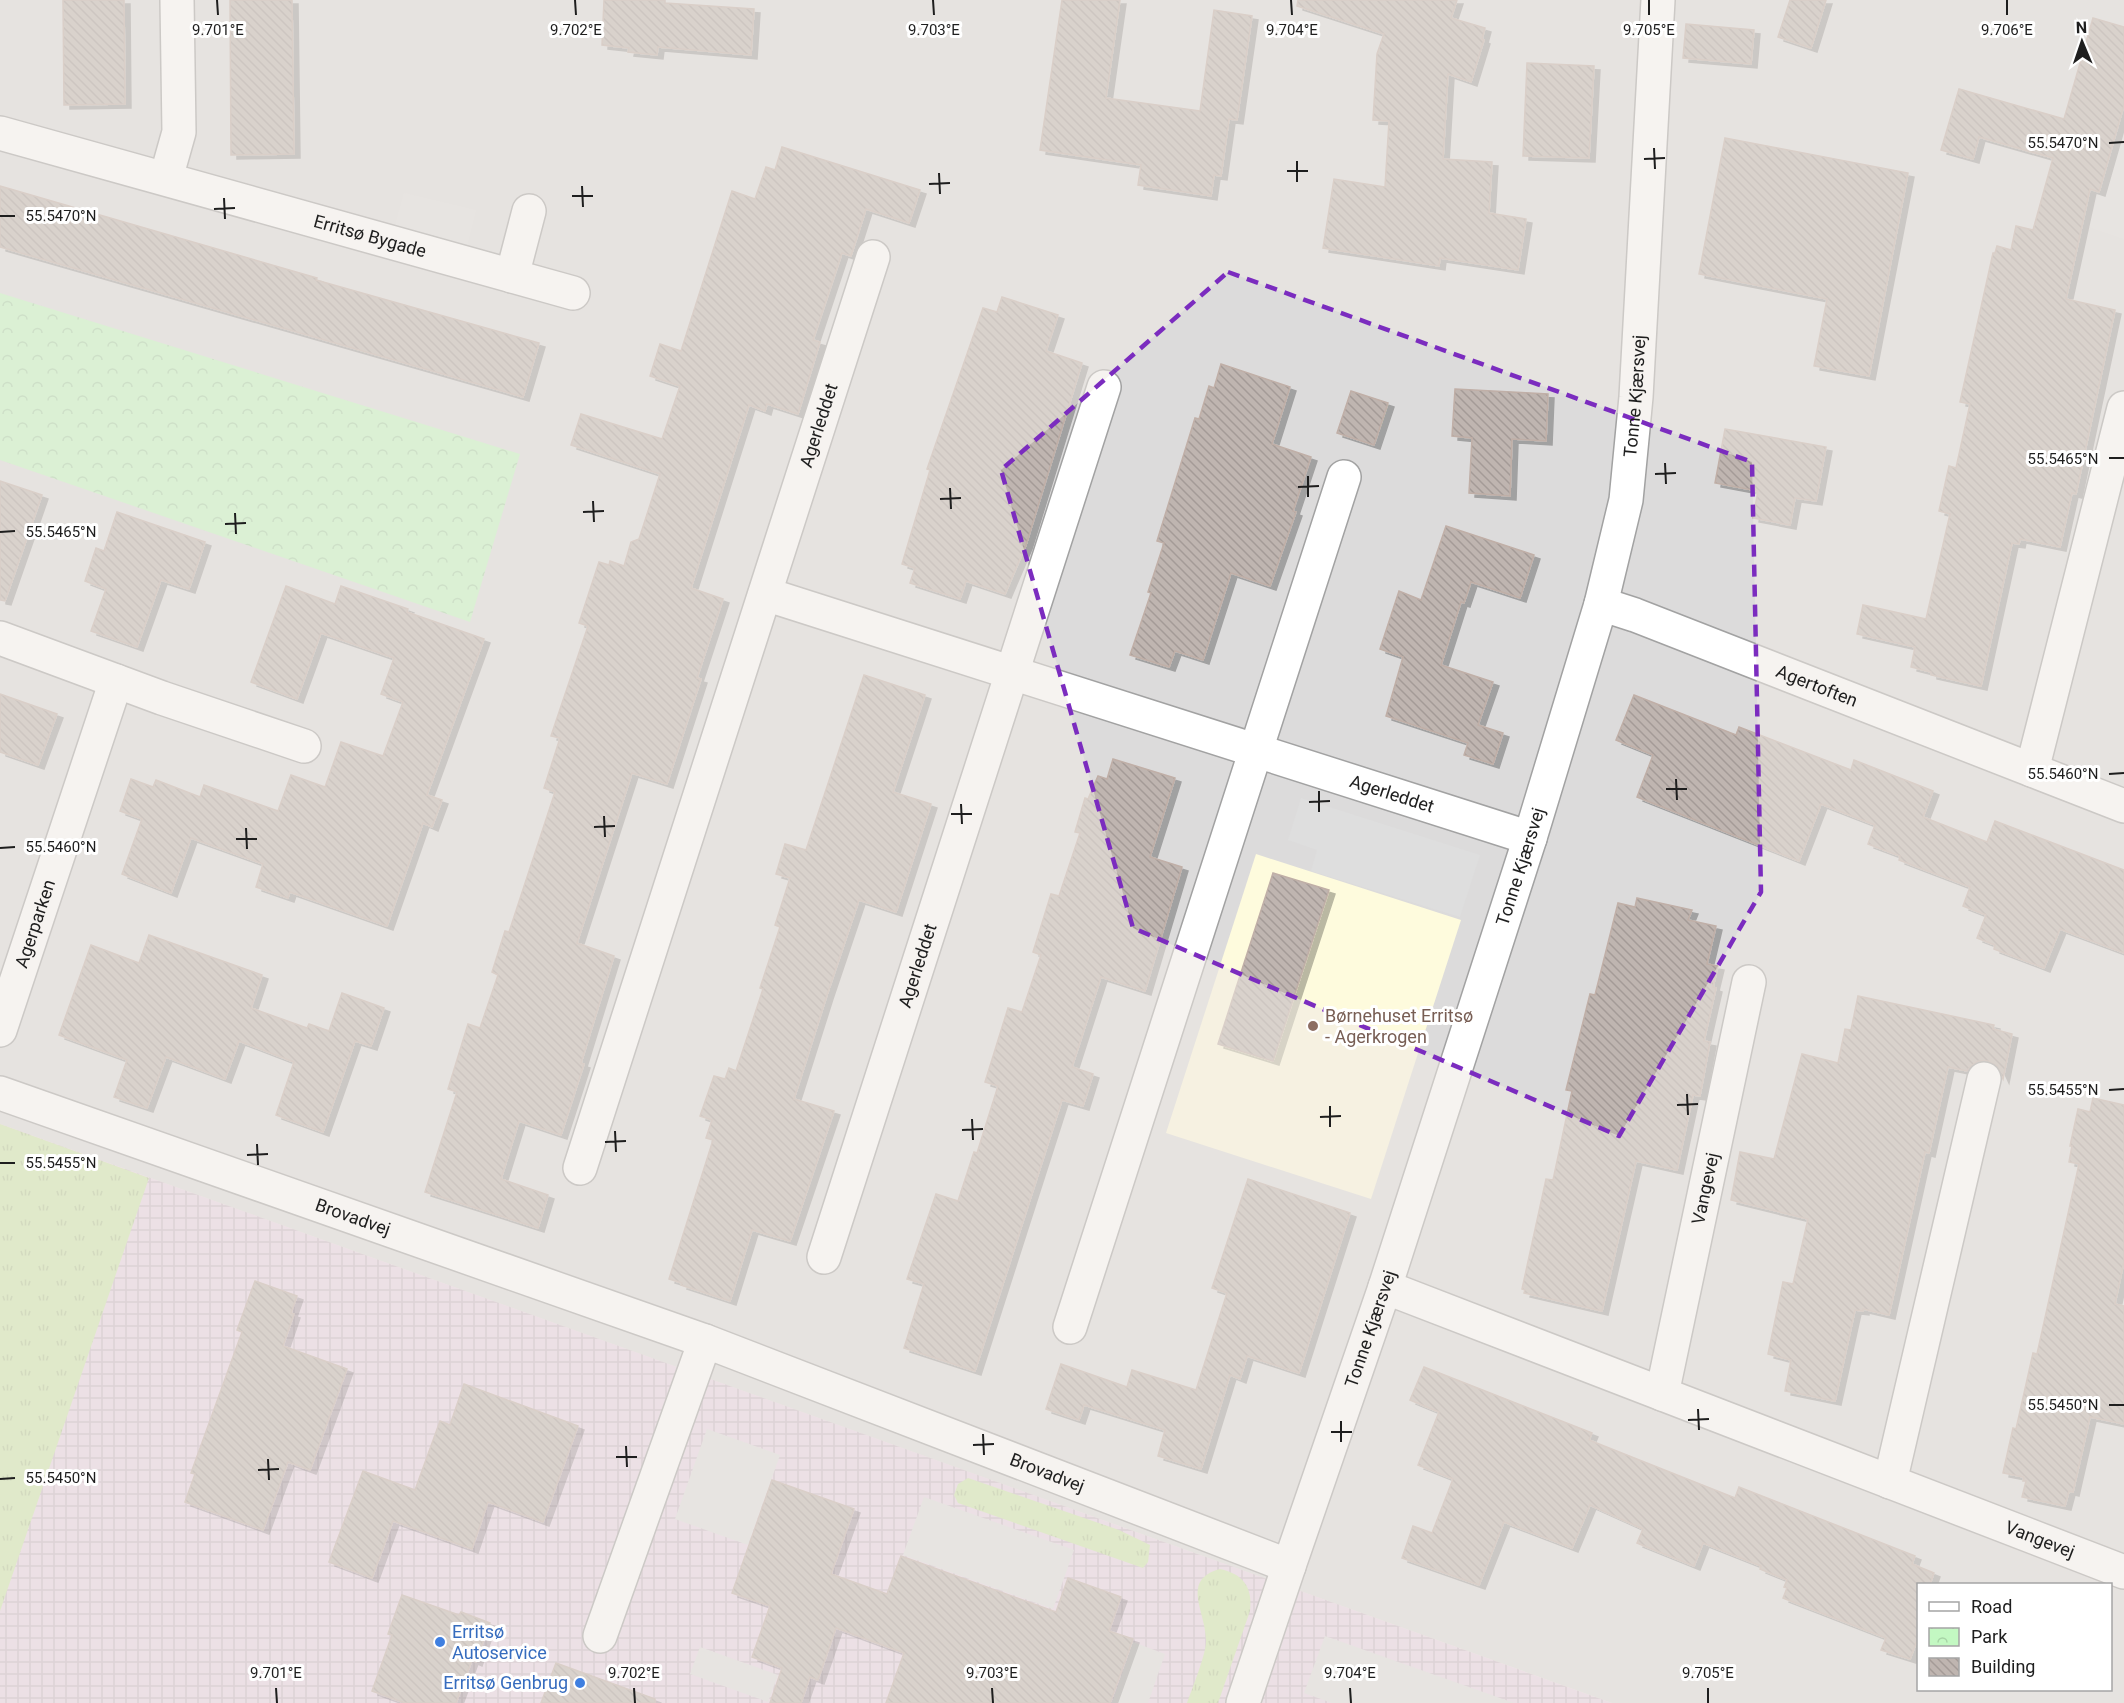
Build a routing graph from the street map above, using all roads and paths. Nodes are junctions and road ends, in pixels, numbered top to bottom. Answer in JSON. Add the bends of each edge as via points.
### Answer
{"nodes":[{"id":1,"x":177,"y":0,"type":"edge"},
{"id":2,"x":1658,"y":0,"type":"edge"},
{"id":3,"x":0,"y":133,"type":"edge"},
{"id":4,"x":166,"y":178,"type":"junction"},
{"id":5,"x":529,"y":211,"type":"dead end"},
{"id":6,"x":873,"y":257,"type":"dead end"},
{"id":7,"x":512,"y":276,"type":"junction"},
{"id":8,"x":573,"y":293,"type":"dead end"},
{"id":9,"x":1104,"y":387,"type":"dead end"},
{"id":10,"x":2124,"y":408,"type":"edge"},
{"id":11,"x":1344,"y":477,"type":"dead end"},
{"id":12,"x":765,"y":594,"type":"junction"},
{"id":13,"x":1601,"y":604,"type":"junction"},
{"id":14,"x":0,"y":638,"type":"edge"},
{"id":15,"x":1012,"y":673,"type":"junction"},
{"id":16,"x":116,"y":681,"type":"junction"},
{"id":17,"x":304,"y":746,"type":"dead end"},
{"id":18,"x":1256,"y":751,"type":"junction"},
{"id":19,"x":2032,"y":770,"type":"junction"},
{"id":20,"x":2124,"y":806,"type":"edge"},
{"id":21,"x":1530,"y":838,"type":"junction"},
{"id":22,"x":1749,"y":982,"type":"dead end"},
{"id":23,"x":0,"y":1030,"type":"edge"},
{"id":24,"x":1984,"y":1079,"type":"dead end"},
{"id":25,"x":0,"y":1093,"type":"edge"},
{"id":26,"x":580,"y":1167,"type":"dead end"},
{"id":27,"x":824,"y":1257,"type":"dead end"},
{"id":28,"x":1385,"y":1287,"type":"junction"},
{"id":29,"x":1070,"y":1327,"type":"dead end"},
{"id":30,"x":705,"y":1341,"type":"junction"},
{"id":31,"x":1662,"y":1394,"type":"junction"},
{"id":32,"x":1890,"y":1482,"type":"junction"},
{"id":33,"x":1289,"y":1566,"type":"junction"},
{"id":34,"x":2124,"y":1572,"type":"edge"},
{"id":35,"x":600,"y":1636,"type":"dead end"},
{"id":36,"x":1243,"y":1703,"type":"edge"}],
"edges":[{"from":1,"to":4,"type":"street","via":[[179,132]]},
{"from":2,"to":13,"type":"street","name":"Tonne Kjærsvej","via":[[1631,454],[1626,500]]},
{"from":3,"to":4,"type":"street","name":"Erritsø Bygade"},
{"from":4,"to":7,"type":"street","name":"Erritsø Bygade"},
{"from":5,"to":7,"type":"street"},
{"from":6,"to":12,"type":"street","name":"Agerleddet"},
{"from":7,"to":8,"type":"street","name":"Erritsø Bygade"},
{"from":9,"to":15,"type":"street","name":"Agerleddet"},
{"from":10,"to":19,"type":"street"},
{"from":11,"to":18,"type":"street"},
{"from":12,"to":15,"type":"street","name":"Agerleddet"},
{"from":12,"to":26,"type":"street","name":"Agerleddet"},
{"from":13,"to":19,"type":"street","name":"Agertoften"},
{"from":13,"to":21,"type":"street","name":"Tonne Kjærsvej"},
{"from":14,"to":16,"type":"street"},
{"from":15,"to":18,"type":"street","name":"Agerleddet"},
{"from":15,"to":27,"type":"street","name":"Agerleddet"},
{"from":16,"to":17,"type":"street"},
{"from":16,"to":23,"type":"street","name":"Agerparken"},
{"from":18,"to":21,"type":"street","name":"Agerleddet"},
{"from":18,"to":29,"type":"street"},
{"from":19,"to":20,"type":"street","name":"Agertoften"},
{"from":21,"to":28,"type":"street","name":"Tonne Kjærsvej"},
{"from":22,"to":31,"type":"street","name":"Vangevej"},
{"from":24,"to":32,"type":"street"},
{"from":25,"to":30,"type":"street","name":"Brovadvej"},
{"from":28,"to":31,"type":"street","name":"Vangevej"},
{"from":28,"to":33,"type":"street","name":"Tonne Kjærsvej"},
{"from":30,"to":33,"type":"street","name":"Brovadvej"},
{"from":30,"to":35,"type":"street"},
{"from":31,"to":32,"type":"street","name":"Vangevej"},
{"from":32,"to":34,"type":"street","name":"Vangevej"},
{"from":33,"to":36,"type":"street","name":"Tonne Kjærsvej"}]}
